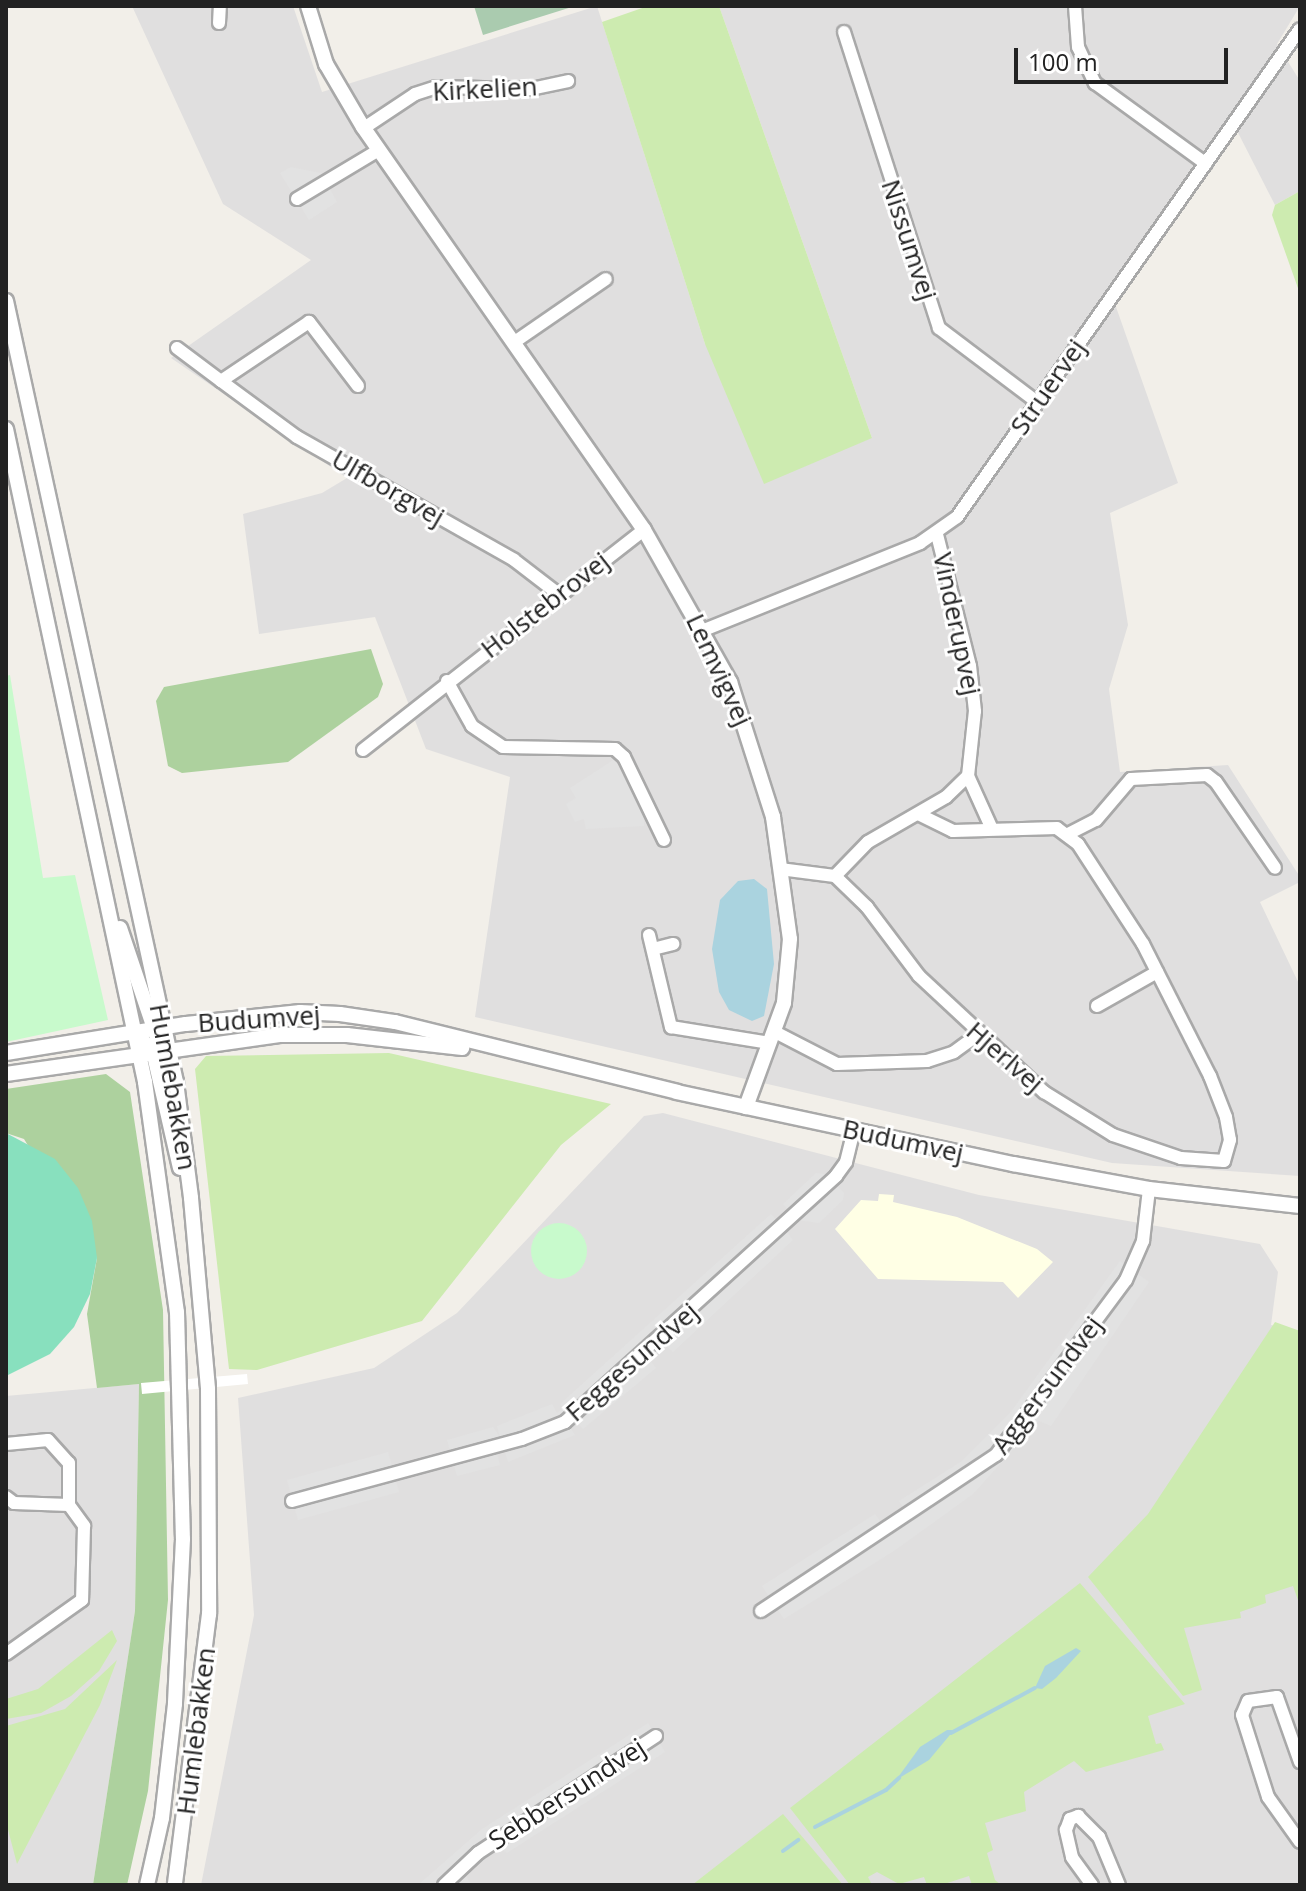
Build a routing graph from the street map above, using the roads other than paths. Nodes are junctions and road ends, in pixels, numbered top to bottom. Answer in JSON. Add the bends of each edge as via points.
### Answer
{"nodes":[{"id":1,"x":220,"y":6,"type":"edge"},
{"id":2,"x":308,"y":6,"type":"edge"},
{"id":3,"x":1075,"y":6,"type":"edge"},
{"id":4,"x":219,"y":23,"type":"dead end"},
{"id":5,"x":1300,"y":29,"type":"edge"},
{"id":6,"x":844,"y":32,"type":"dead end"},
{"id":7,"x":568,"y":81,"type":"dead end"},
{"id":8,"x":364,"y":128,"type":"junction"},
{"id":9,"x":379,"y":150,"type":"junction"},
{"id":10,"x":1206,"y":164,"type":"junction"},
{"id":11,"x":297,"y":199,"type":"dead end"},
{"id":12,"x":606,"y":279,"type":"dead end"},
{"id":13,"x":6,"y":301,"type":"edge"},
{"id":14,"x":516,"y":341,"type":"junction"},
{"id":15,"x":177,"y":348,"type":"dead end"},
{"id":16,"x":221,"y":381,"type":"junction"},
{"id":17,"x":358,"y":386,"type":"dead end"},
{"id":18,"x":1037,"y":402,"type":"junction"},
{"id":19,"x":6,"y":429,"type":"edge"},
{"id":20,"x":644,"y":530,"type":"junction"},
{"id":21,"x":937,"y":535,"type":"junction"},
{"id":22,"x":557,"y":593,"type":"junction"},
{"id":23,"x":704,"y":630,"type":"junction"},
{"id":24,"x":447,"y":681,"type":"junction"},
{"id":25,"x":363,"y":750,"type":"dead end"},
{"id":26,"x":968,"y":776,"type":"junction"},
{"id":27,"x":918,"y":814,"type":"junction"},
{"id":28,"x":991,"y":827,"type":"junction"},
{"id":29,"x":1068,"y":834,"type":"junction"},
{"id":30,"x":664,"y":840,"type":"dead end"},
{"id":31,"x":95,"y":847,"type":"junction"},
{"id":32,"x":1275,"y":868,"type":"dead end"},
{"id":33,"x":780,"y":869,"type":"junction"},
{"id":34,"x":835,"y":876,"type":"junction"},
{"id":35,"x":649,"y":935,"type":"dead end"},
{"id":36,"x":673,"y":944,"type":"dead end"},
{"id":37,"x":653,"y":949,"type":"junction"},
{"id":38,"x":1157,"y":972,"type":"junction"},
{"id":39,"x":1097,"y":1006,"type":"dead end"},
{"id":40,"x":158,"y":1028,"type":"junction"},
{"id":41,"x":134,"y":1032,"type":"junction"},
{"id":42,"x":977,"y":1035,"type":"junction"},
{"id":43,"x":772,"y":1037,"type":"junction"},
{"id":44,"x":168,"y":1048,"type":"junction"},
{"id":45,"x":146,"y":1052,"type":"junction"},
{"id":46,"x":6,"y":1053,"type":"edge"},
{"id":47,"x":510,"y":1054,"type":"junction"},
{"id":48,"x":6,"y":1074,"type":"edge"},
{"id":49,"x":746,"y":1107,"type":"junction"},
{"id":50,"x":854,"y":1130,"type":"junction"},
{"id":51,"x":1149,"y":1189,"type":"junction"},
{"id":52,"x":1300,"y":1206,"type":"edge"},
{"id":53,"x":195,"y":1236,"type":"junction"},
{"id":54,"x":6,"y":1444,"type":"edge"},
{"id":55,"x":6,"y":1497,"type":"edge"},
{"id":56,"x":292,"y":1501,"type":"dead end"},
{"id":57,"x":69,"y":1505,"type":"junction"},
{"id":58,"x":761,"y":1611,"type":"dead end"},
{"id":59,"x":6,"y":1654,"type":"edge"},
{"id":60,"x":656,"y":1736,"type":"dead end"},
{"id":61,"x":1300,"y":1762,"type":"edge"},
{"id":62,"x":1300,"y":1842,"type":"edge"},
{"id":63,"x":147,"y":1885,"type":"edge"},
{"id":64,"x":175,"y":1885,"type":"edge"},
{"id":65,"x":444,"y":1885,"type":"edge"},
{"id":66,"x":1092,"y":1885,"type":"edge"},
{"id":67,"x":1119,"y":1885,"type":"edge"}],
"edges":[{"from":1,"to":4,"type":"street"},
{"from":2,"to":8,"type":"street","name":"Lemvigvej","via":[[326,64]]},
{"from":3,"to":10,"type":"street","via":[[1078,47],[1095,83]]},
{"from":5,"to":10,"type":"street","name":"Struervej"},
{"from":6,"to":18,"type":"street","name":"Nissumvej","via":[[939,328]]},
{"from":7,"to":8,"type":"street","name":"Kirkelien","via":[[531,89],[436,87],[415,94]]},
{"from":8,"to":9,"type":"street","name":"Lemvigvej"},
{"from":9,"to":11,"type":"street"},
{"from":9,"to":14,"type":"street","name":"Lemvigvej"},
{"from":10,"to":18,"type":"street","name":"Struervej"},
{"from":12,"to":14,"type":"street"},
{"from":13,"to":40,"type":"street","name":"Humlebakken"},
{"from":14,"to":20,"type":"street","name":"Lemvigvej"},
{"from":15,"to":16,"type":"street","name":"Ulfborgvej"},
{"from":16,"to":17,"type":"street","via":[[309,322]]},
{"from":16,"to":22,"type":"street","name":"Ulfborgvej","via":[[297,437],[514,560]]},
{"from":18,"to":21,"type":"street","name":"Struervej","via":[[957,517]]},
{"from":19,"to":31,"type":"street","name":"Humlebakken"},
{"from":20,"to":22,"type":"street","name":"Holstebrovej"},
{"from":20,"to":23,"type":"street","name":"Lemvigvej"},
{"from":21,"to":23,"type":"street","name":"Struervej"},
{"from":21,"to":26,"type":"street","name":"Vinderupvej","via":[[970,666],[975,711]]},
{"from":22,"to":24,"type":"street","name":"Holstebrovej"},
{"from":23,"to":33,"type":"street","name":"Lemvigvej","via":[[748,732],[773,817]]},
{"from":24,"to":25,"type":"street","name":"Holstebrovej"},
{"from":24,"to":30,"type":"street","via":[[472,726],[503,747],[615,749],[624,757]]},
{"from":26,"to":27,"type":"street","via":[[959,788]]},
{"from":26,"to":28,"type":"street"},
{"from":27,"to":28,"type":"street","via":[[953,831]]},
{"from":27,"to":34,"type":"street","via":[[868,842]]},
{"from":28,"to":29,"type":"street","via":[[1049,827]]},
{"from":29,"to":32,"type":"street","via":[[1096,820],[1131,779],[1207,775]]},
{"from":29,"to":38,"type":"street"},
{"from":31,"to":40,"type":"street"},
{"from":31,"to":41,"type":"street","name":"Humlebakken"},
{"from":33,"to":34,"type":"street"},
{"from":33,"to":43,"type":"street","name":"Lemvigvej","via":[[790,939],[784,1003]]},
{"from":34,"to":42,"type":"street","name":"Hjerlvej","via":[[852,889],[919,976]]},
{"from":35,"to":37,"type":"street"},
{"from":36,"to":37,"type":"street"},
{"from":37,"to":43,"type":"street","via":[[671,1027]]},
{"from":38,"to":39,"type":"street"},
{"from":38,"to":42,"type":"street","name":"Hjerlvej","via":[[1226,1117],[1230,1140],[1224,1161],[1181,1158],[1113,1135],[1044,1092]]},
{"from":40,"to":41,"type":"street","name":"Budumvej"},
{"from":40,"to":44,"type":"street","name":"Humlebakken"},
{"from":40,"to":47,"type":"street","name":"Budumvej","via":[[290,1013],[340,1014],[395,1022]]},
{"from":41,"to":45,"type":"street","name":"Humlebakken"},
{"from":41,"to":46,"type":"street","name":"Budumvej"},
{"from":42,"to":43,"type":"street","via":[[954,1052],[927,1061],[837,1064]]},
{"from":43,"to":49,"type":"street","name":"Lemvigvej"},
{"from":44,"to":45,"type":"street","name":"Budumvej"},
{"from":44,"to":47,"type":"street","name":"Budumvej","via":[[281,1035],[347,1035]]},
{"from":44,"to":53,"type":"street","name":"Humlebakken"},
{"from":45,"to":48,"type":"street","name":"Budumvej"},
{"from":45,"to":53,"type":"street"},
{"from":45,"to":63,"type":"street","name":"Humlebakken","via":[[169,1241],[183,1464],[175,1704],[162,1818]]},
{"from":47,"to":49,"type":"street","name":"Budumvej"},
{"from":49,"to":50,"type":"street","name":"Budumvej"},
{"from":50,"to":51,"type":"street","name":"Budumvej"},
{"from":50,"to":56,"type":"street","name":"Feggesundvej","via":[[846,1162],[836,1176],[565,1422]]},
{"from":51,"to":52,"type":"street","name":"Budumvej"},
{"from":51,"to":58,"type":"street","name":"Aggersundvej","via":[[1143,1241],[1126,1280],[996,1455]]},
{"from":53,"to":64,"type":"street","name":"Humlebakken","via":[[208,1389],[209,1614]]},
{"from":54,"to":57,"type":"street","via":[[48,1440],[69,1463]]},
{"from":55,"to":57,"type":"street","via":[[14,1503]]},
{"from":57,"to":59,"type":"street","via":[[84,1526],[82,1600]]},
{"from":60,"to":65,"type":"street","name":"Sebbersundvej","via":[[478,1853]]},
{"from":61,"to":62,"type":"street","via":[[1277,1697],[1248,1701],[1242,1715],[1268,1797]]},
{"from":66,"to":67,"type":"street","via":[[1072,1857],[1066,1830],[1070,1819],[1078,1816],[1099,1837]]}]}
